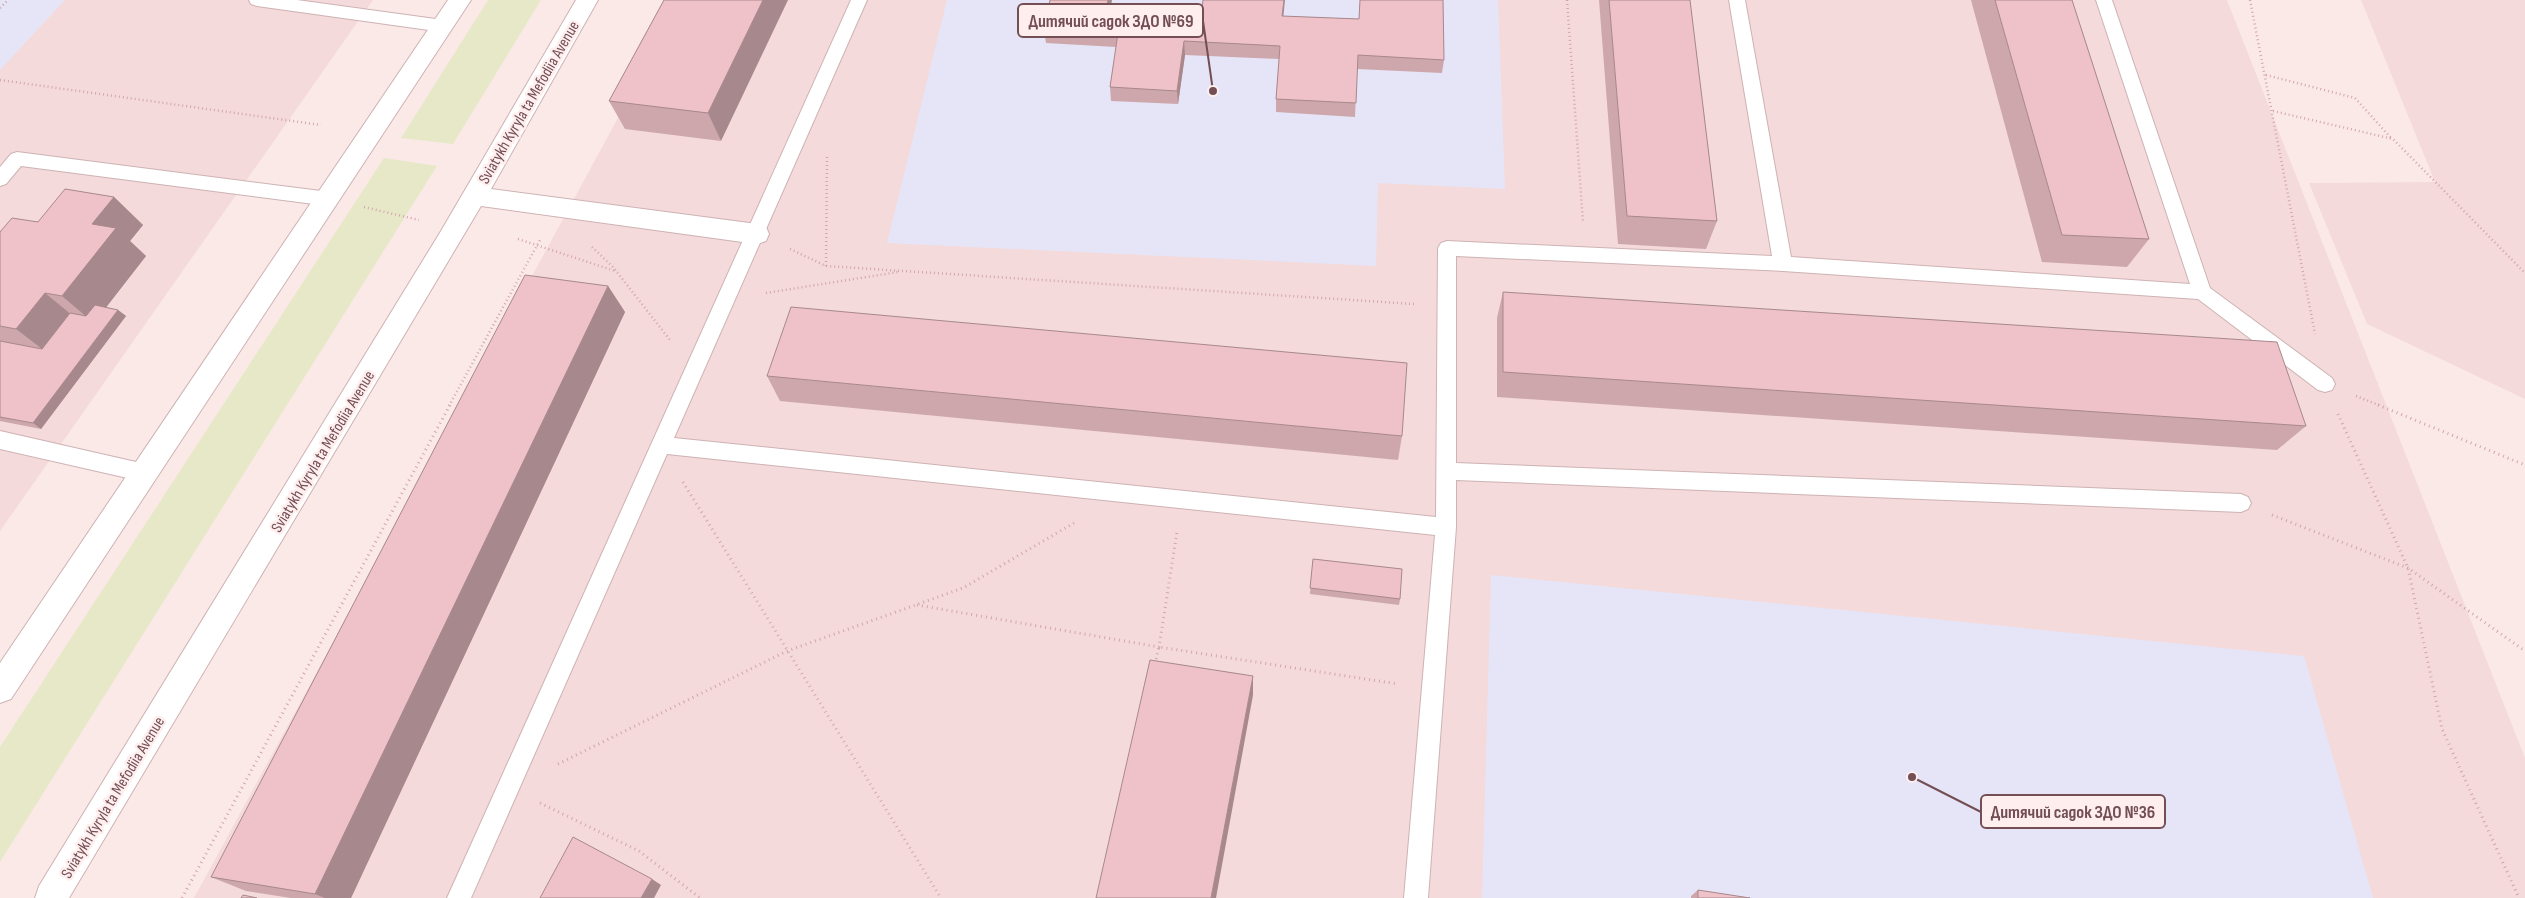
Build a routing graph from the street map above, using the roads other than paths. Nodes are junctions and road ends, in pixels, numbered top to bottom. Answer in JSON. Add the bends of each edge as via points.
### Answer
{"nodes":[{"id":1,"x":257,"y":0,"type":"edge"},
{"id":2,"x":460,"y":0,"type":"edge"},
{"id":3,"x":587,"y":0,"type":"edge"},
{"id":4,"x":860,"y":0,"type":"edge"},
{"id":5,"x":1737,"y":0,"type":"edge"},
{"id":6,"x":2104,"y":0,"type":"edge"},
{"id":7,"x":443,"y":26,"type":"junction"},
{"id":8,"x":0,"y":179,"type":"edge"},
{"id":9,"x":474,"y":196,"type":"junction"},
{"id":10,"x":329,"y":199,"type":"junction"},
{"id":11,"x":757,"y":234,"type":"junction"},
{"id":12,"x":1782,"y":264,"type":"junction"},
{"id":13,"x":2202,"y":292,"type":"junction"},
{"id":14,"x":2325,"y":384,"type":"road end"},
{"id":15,"x":0,"y":440,"type":"edge"},
{"id":16,"x":660,"y":445,"type":"junction"},
{"id":17,"x":1447,"y":471,"type":"junction"},
{"id":18,"x":145,"y":473,"type":"junction"},
{"id":19,"x":2241,"y":503,"type":"road end"},
{"id":20,"x":1446,"y":527,"type":"junction"},
{"id":21,"x":0,"y":689,"type":"edge"},
{"id":22,"x":51,"y":898,"type":"edge"},
{"id":23,"x":458,"y":898,"type":"edge"},
{"id":24,"x":1416,"y":898,"type":"edge"}],
"edges":[{"from":1,"to":7,"type":"lane"},
{"from":2,"to":7,"type":"street"},
{"from":3,"to":9,"type":"street","name":"Sviatykh Kyryla ta Mefodiia Avenue"},
{"from":4,"to":11,"type":"lane"},
{"from":5,"to":12,"type":"lane"},
{"from":6,"to":13,"type":"lane"},
{"from":7,"to":10,"type":"street"},
{"from":8,"to":10,"type":"lane","via":[[17,158]]},
{"from":9,"to":11,"type":"street","via":[[557,210]]},
{"from":9,"to":22,"type":"street","name":"Sviatykh Kyryla ta Mefodiia Avenue"},
{"from":10,"to":18,"type":"street"},
{"from":11,"to":16,"type":"lane"},
{"from":12,"to":13,"type":"lane"},
{"from":12,"to":17,"type":"lane","via":[[1447,248]]},
{"from":13,"to":14,"type":"lane"},
{"from":15,"to":18,"type":"lane"},
{"from":16,"to":20,"type":"lane"},
{"from":16,"to":23,"type":"lane"},
{"from":17,"to":19,"type":"lane"},
{"from":17,"to":20,"type":"lane"},
{"from":18,"to":21,"type":"street"},
{"from":20,"to":24,"type":"lane"}]}
